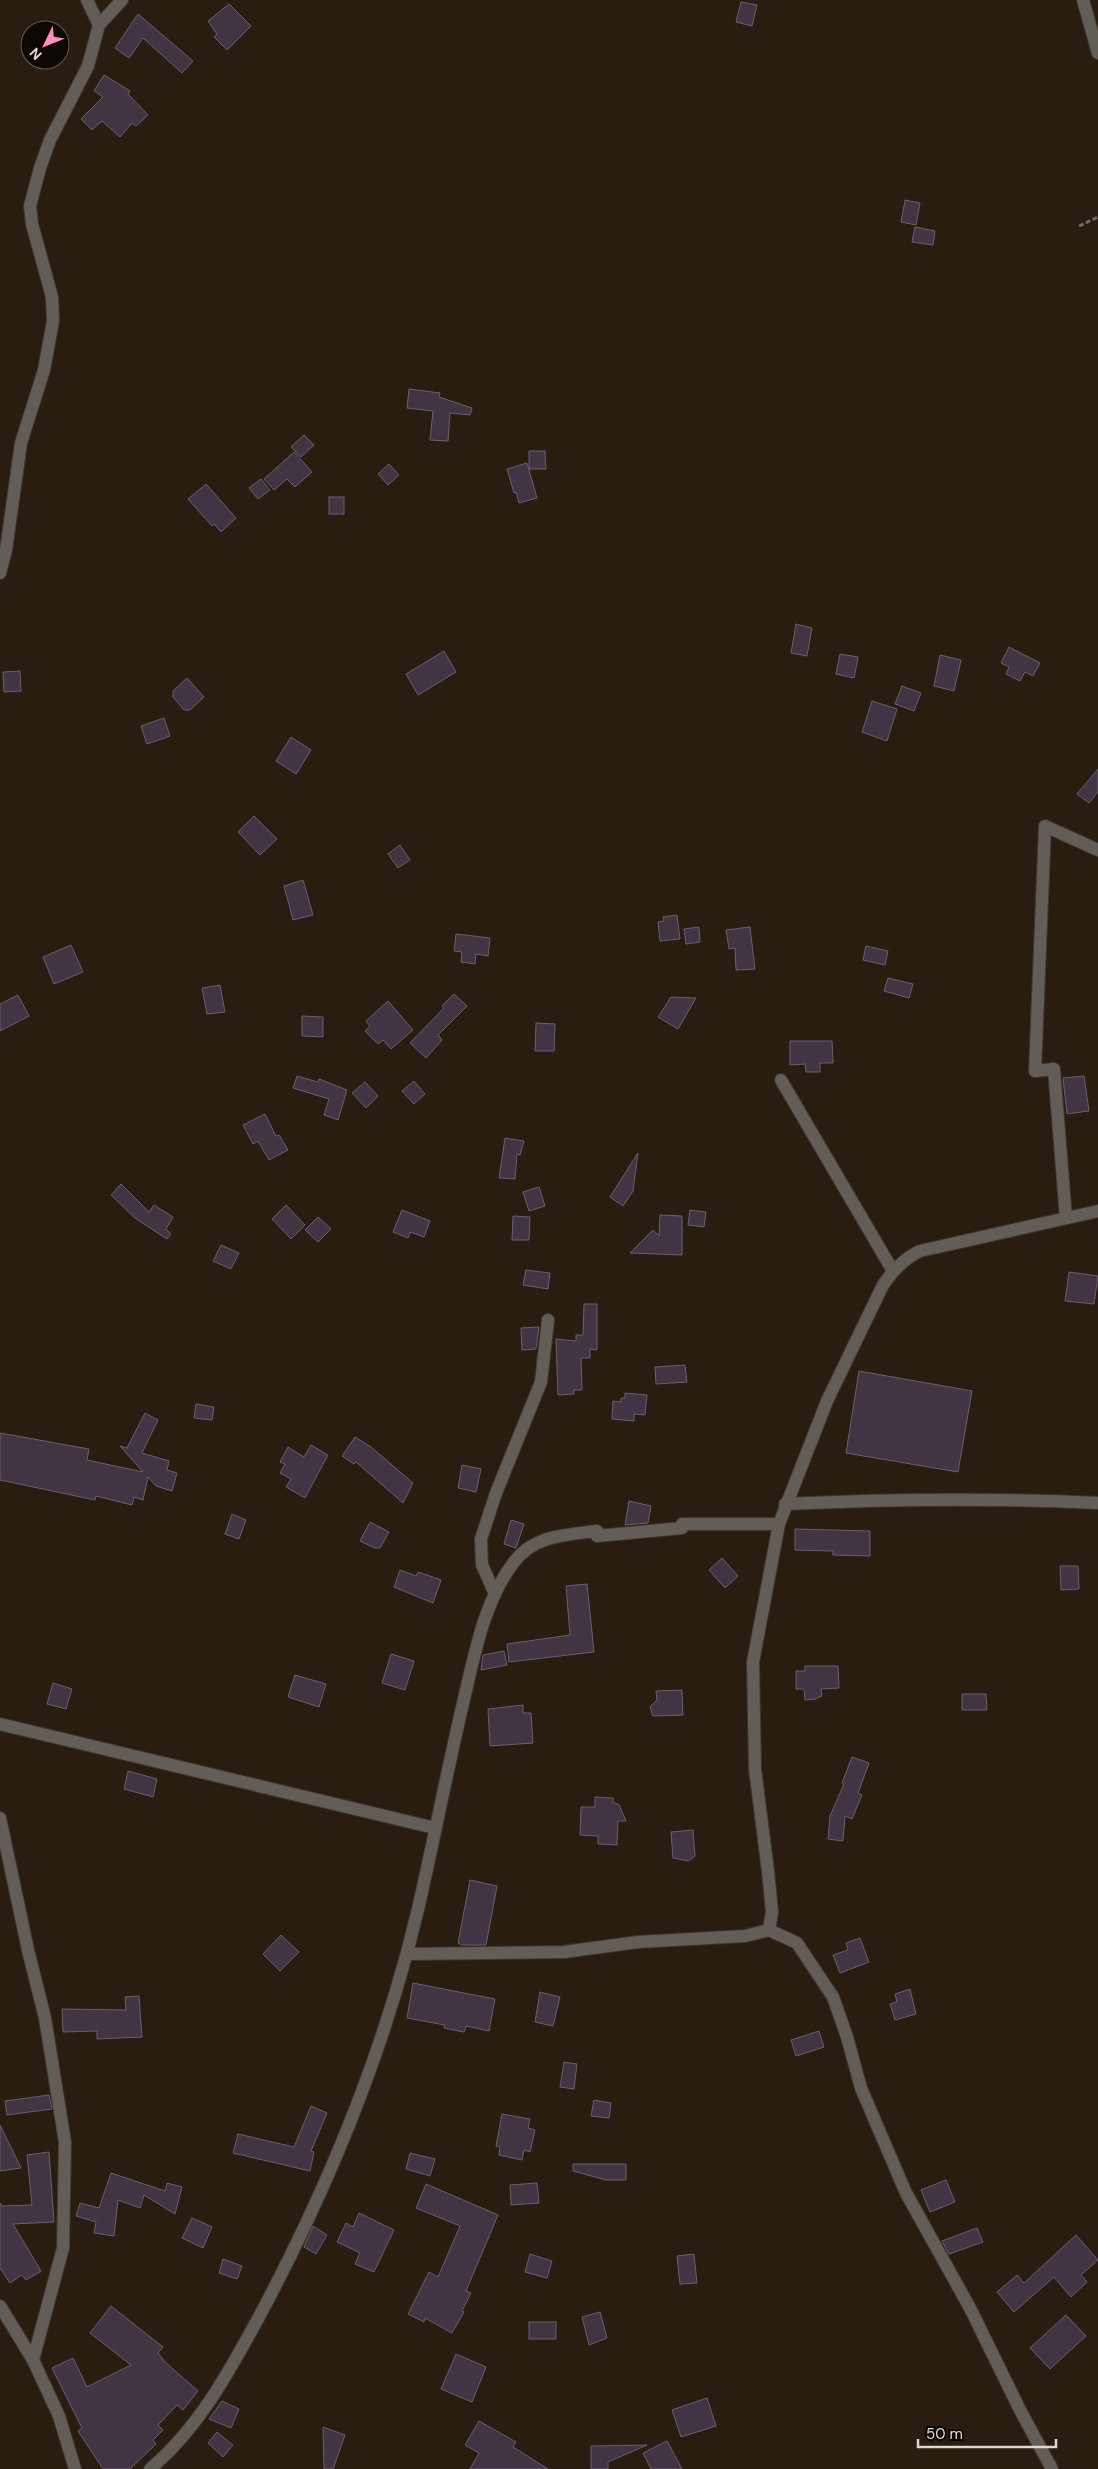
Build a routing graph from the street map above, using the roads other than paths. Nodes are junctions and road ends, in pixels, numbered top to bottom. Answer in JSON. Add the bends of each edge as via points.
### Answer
{"nodes":[{"id":1,"x":87,"y":0,"type":"edge"},
{"id":2,"x":122,"y":0,"type":"edge"},
{"id":3,"x":1083,"y":0,"type":"edge"},
{"id":4,"x":99,"y":25,"type":"junction"},
{"id":5,"x":1098,"y":53,"type":"edge"},
{"id":6,"x":0,"y":573,"type":"edge"},
{"id":7,"x":1098,"y":850,"type":"edge"},
{"id":8,"x":781,"y":1080,"type":"dead end"},
{"id":9,"x":1098,"y":1211,"type":"edge"},
{"id":10,"x":1066,"y":1218,"type":"junction"},
{"id":11,"x":893,"y":1271,"type":"junction"},
{"id":12,"x":548,"y":1320,"type":"dead end"},
{"id":13,"x":1098,"y":1503,"type":"edge"},
{"id":14,"x":786,"y":1504,"type":"junction"},
{"id":15,"x":779,"y":1524,"type":"junction"},
{"id":16,"x":496,"y":1594,"type":"junction"},
{"id":17,"x":0,"y":1724,"type":"edge"},
{"id":18,"x":0,"y":1818,"type":"edge"},
{"id":19,"x":435,"y":1828,"type":"junction"},
{"id":20,"x":769,"y":1930,"type":"junction"},
{"id":21,"x":408,"y":1954,"type":"junction"},
{"id":22,"x":0,"y":2306,"type":"edge"},
{"id":23,"x":33,"y":2360,"type":"junction"},
{"id":24,"x":75,"y":2469,"type":"edge"},
{"id":25,"x":150,"y":2469,"type":"edge"},
{"id":26,"x":1052,"y":2469,"type":"edge"}],
"edges":[{"from":1,"to":4,"type":"street"},
{"from":2,"to":4,"type":"street"},
{"from":3,"to":5,"type":"street"},
{"from":4,"to":6,"type":"street","via":[[88,66],[50,140],[30,206],[52,297],[53,321],[44,370],[22,443]]},
{"from":7,"to":10,"type":"street","via":[[1045,826],[1035,1071],[1054,1068]]},
{"from":8,"to":11,"type":"street"},
{"from":9,"to":10,"type":"street"},
{"from":10,"to":11,"type":"street","via":[[920,1251]]},
{"from":11,"to":14,"type":"street","via":[[839,1374]]},
{"from":12,"to":16,"type":"street","via":[[541,1382],[481,1539],[482,1565]]},
{"from":13,"to":14,"type":"street","via":[[901,1498]]},
{"from":14,"to":15,"type":"street"},
{"from":15,"to":16,"type":"street","via":[[682,1524],[682,1528],[597,1536],[597,1531],[543,1539],[514,1562]]},
{"from":15,"to":20,"type":"street","via":[[753,1662],[756,1770],[772,1912]]},
{"from":16,"to":19,"type":"street","via":[[478,1641]]},
{"from":17,"to":19,"type":"street"},
{"from":18,"to":23,"type":"street","via":[[45,2018],[65,2142],[63,2248]]},
{"from":19,"to":21,"type":"street"},
{"from":20,"to":21,"type":"street","via":[[744,1936],[638,1942],[564,1952]]},
{"from":20,"to":26,"type":"street","via":[[797,1942],[833,1997],[861,2088],[906,2194],[970,2308]]},
{"from":21,"to":25,"type":"street","via":[[350,2127],[292,2256],[207,2405],[169,2453]]},
{"from":22,"to":23,"type":"street"},
{"from":23,"to":24,"type":"street","via":[[59,2416]]}]}
